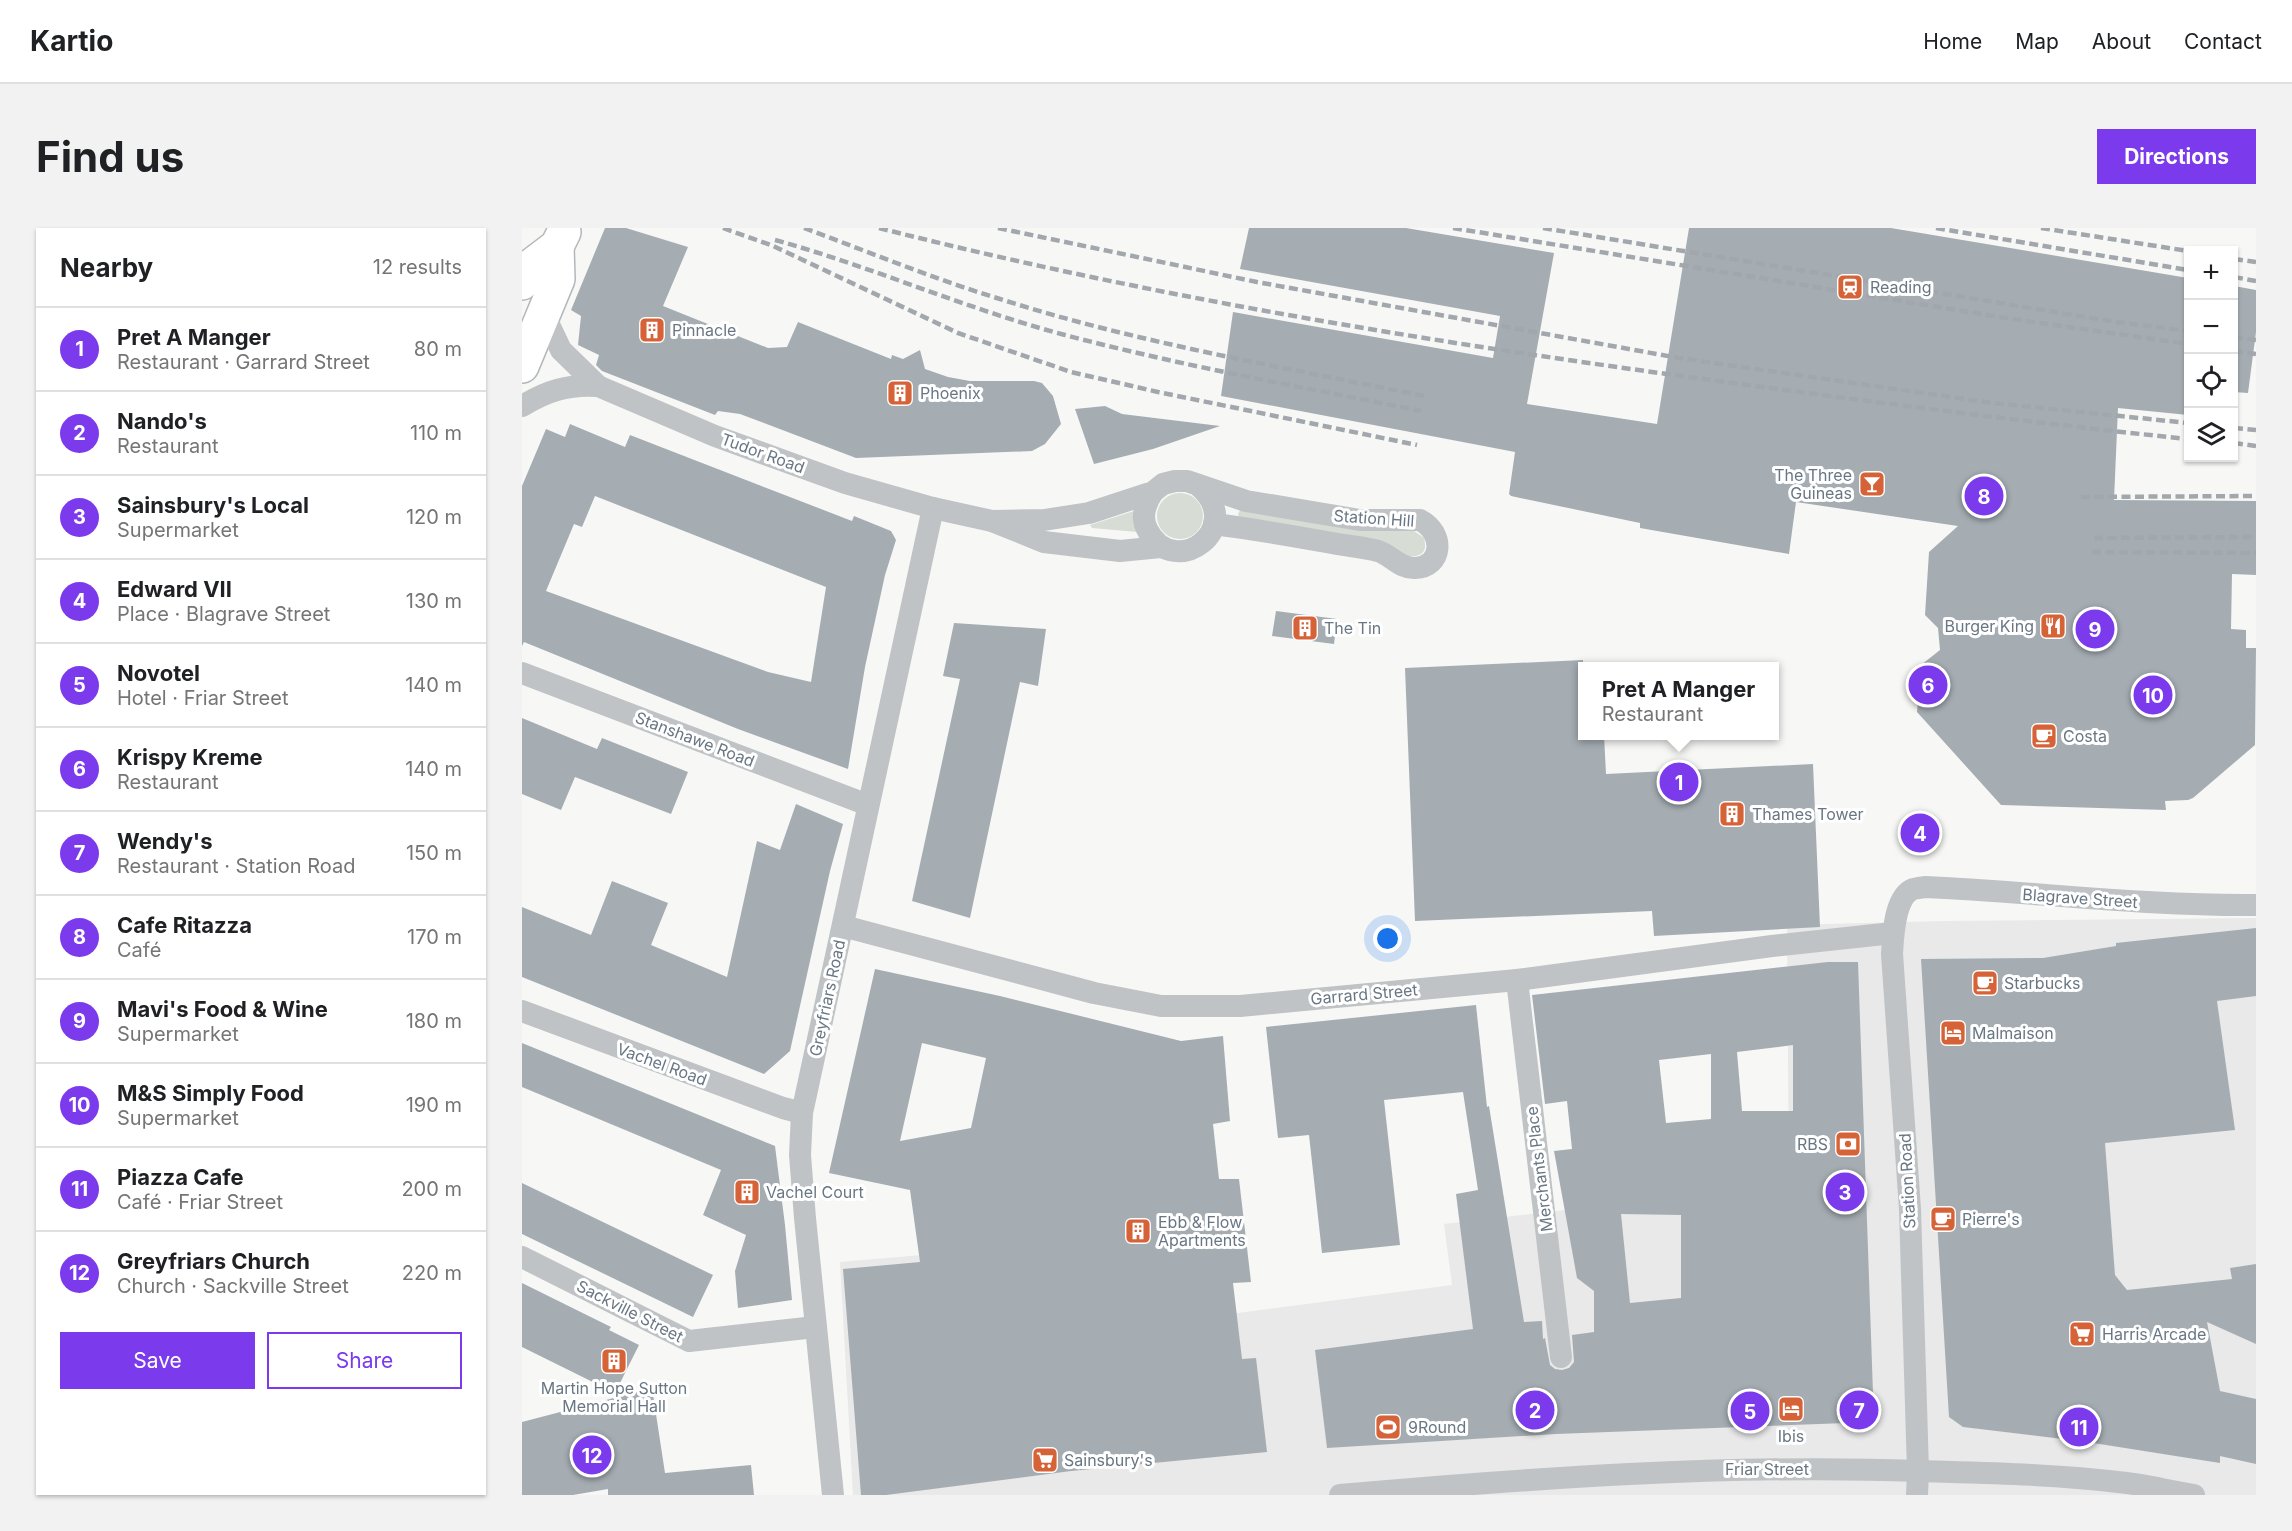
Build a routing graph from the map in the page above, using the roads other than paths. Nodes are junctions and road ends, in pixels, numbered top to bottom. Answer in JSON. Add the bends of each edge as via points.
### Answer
{"nodes":[{"id":1,"x":561,"y":234,"type":"edge"},
{"id":2,"x":522,"y":283,"type":"edge"},
{"id":3,"x":544,"y":314,"type":"junction"},
{"id":4,"x":522,"y":366,"type":"edge"},
{"id":5,"x":597,"y":386,"type":"junction"},
{"id":6,"x":522,"y":406,"type":"edge"},
{"id":7,"x":1199,"y":486,"type":"junction"},
{"id":8,"x":1153,"y":492,"type":"junction"},
{"id":9,"x":933,"y":508,"type":"junction"},
{"id":10,"x":992,"y":521,"type":"junction"},
{"id":11,"x":1214,"y":524,"type":"junction"},
{"id":12,"x":1161,"y":547,"type":"junction"},
{"id":13,"x":523,"y":673,"type":"edge"},
{"id":14,"x":868,"y":805,"type":"junction"},
{"id":15,"x":1906,"y":894,"type":"joint"},
{"id":16,"x":2256,"y":905,"type":"edge"},
{"id":17,"x":843,"y":926,"type":"junction"},
{"id":18,"x":1893,"y":933,"type":"junction"},
{"id":19,"x":1517,"y":980,"type":"junction"},
{"id":20,"x":522,"y":1011,"type":"edge"},
{"id":21,"x":802,"y":1113,"type":"junction"},
{"id":22,"x":522,"y":1257,"type":"edge"},
{"id":23,"x":815,"y":1327,"type":"junction"},
{"id":24,"x":1561,"y":1357,"type":"dead end"},
{"id":25,"x":1918,"y":1471,"type":"junction"},
{"id":26,"x":2165,"y":1493,"type":"edge"},
{"id":27,"x":833,"y":1495,"type":"edge"},
{"id":28,"x":1340,"y":1495,"type":"edge"},
{"id":29,"x":1917,"y":1495,"type":"edge"},
{"id":30,"x":2194,"y":1495,"type":"edge"}],
"edges":[{"from":1,"to":2,"type":"main road","via":[[528,268]]},
{"from":1,"to":3,"type":"main road","via":[[558,279]]},
{"from":3,"to":4,"type":"main road"},
{"from":3,"to":5,"type":"street","name":"Tudor Road","via":[[561,350]]},
{"from":5,"to":6,"type":"street","name":"Tudor Road","via":[[553,390]]},
{"from":5,"to":9,"type":"street","name":"Tudor Road","via":[[715,436],[845,483]]},
{"from":7,"to":8,"type":"street","name":"Station Hill","via":[[1175,481]]},
{"from":7,"to":11,"type":"street","via":[[1214,505]]},
{"from":7,"to":11,"type":"street","name":"Station Hill","via":[[1246,501],[1360,520],[1420,520],[1429,525],[1438,541],[1433,559],[1426,565],[1407,568],[1380,551]]},
{"from":8,"to":10,"type":"street","name":"Station Hill","via":[[1089,513],[1044,520]]},
{"from":8,"to":12,"type":"street","via":[[1144,515],[1146,527]]},
{"from":9,"to":10,"type":"street","name":"Station Hill"},
{"from":9,"to":14,"type":"street","name":"Greyfriars Road"},
{"from":10,"to":12,"type":"street","name":"Station Hill","via":[[1044,542],[1120,551]]},
{"from":11,"to":12,"type":"street","name":"Station Hill","via":[[1206,540],[1196,548],[1179,551]]},
{"from":13,"to":14,"type":"street","name":"Stanshawe Road"},
{"from":14,"to":17,"type":"street","name":"Greyfriars Road"},
{"from":15,"to":16,"type":"street","name":"Blagrave Street","via":[[1925,887],[2094,900]]},
{"from":15,"to":18,"type":"street","name":"Station Road"},
{"from":17,"to":19,"type":"street","name":"Garrard Street","via":[[1094,993],[1161,1006],[1240,1006]]},
{"from":17,"to":21,"type":"street","name":"Greyfriars Road"},
{"from":18,"to":19,"type":"street","name":"Garrard Street"},
{"from":18,"to":25,"type":"street","name":"Station Road","via":[[1910,1209]]},
{"from":19,"to":24,"type":"street","name":"Merchants Place"},
{"from":20,"to":21,"type":"street","name":"Vachel Road"},
{"from":21,"to":23,"type":"street","name":"Greyfriars Road","via":[[800,1155]]},
{"from":22,"to":23,"type":"street","name":"Sackville Street","via":[[689,1341]]},
{"from":23,"to":27,"type":"street","name":"Greyfriars Road"},
{"from":25,"to":26,"type":"street","name":"Friar Street","via":[[2084,1478]]},
{"from":25,"to":28,"type":"street","name":"Friar Street","via":[[1738,1468],[1497,1481]]},
{"from":25,"to":29,"type":"street","name":"Station Road"},
{"from":26,"to":30,"type":"street","name":"Friar Street"}]}
